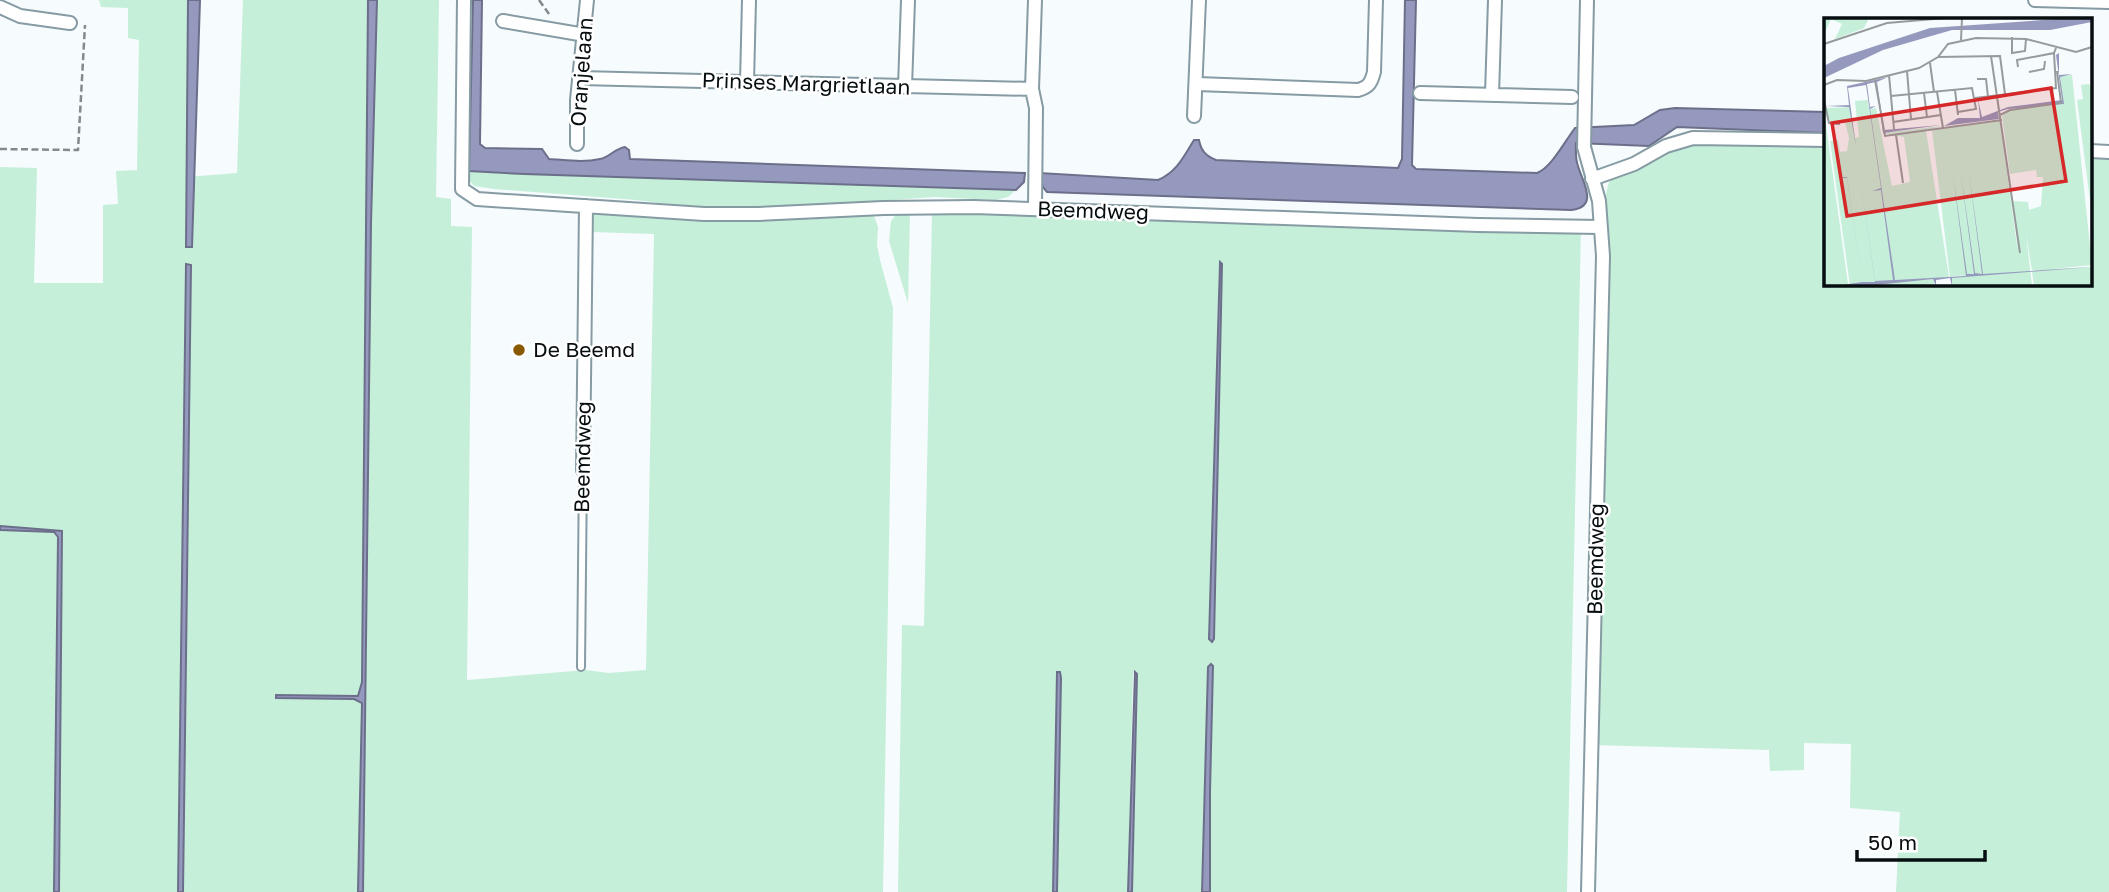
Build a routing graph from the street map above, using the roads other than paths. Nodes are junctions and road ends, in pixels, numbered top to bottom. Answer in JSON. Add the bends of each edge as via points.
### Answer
{"nodes":[{"id":1,"x":464,"y":0,"type":"edge"},
{"id":2,"x":587,"y":0,"type":"edge"},
{"id":3,"x":749,"y":0,"type":"edge"},
{"id":4,"x":908,"y":0,"type":"edge"},
{"id":5,"x":1035,"y":0,"type":"edge"},
{"id":6,"x":1199,"y":0,"type":"edge"},
{"id":7,"x":1376,"y":0,"type":"edge"},
{"id":8,"x":1495,"y":0,"type":"edge"},
{"id":9,"x":1587,"y":0,"type":"edge"},
{"id":10,"x":2035,"y":0,"type":"edge"},
{"id":11,"x":2109,"y":2,"type":"edge"},
{"id":12,"x":0,"y":6,"type":"edge"},
{"id":13,"x":503,"y":20,"type":"dead end"},
{"id":14,"x":70,"y":23,"type":"road end"},
{"id":15,"x":584,"y":35,"type":"junction"},
{"id":16,"x":580,"y":78,"type":"junction"},
{"id":17,"x":747,"y":82,"type":"junction"},
{"id":18,"x":1197,"y":84,"type":"junction"},
{"id":19,"x":905,"y":86,"type":"junction"},
{"id":20,"x":1032,"y":89,"type":"junction"},
{"id":21,"x":1420,"y":93,"type":"dead end"},
{"id":22,"x":1492,"y":95,"type":"junction"},
{"id":23,"x":1572,"y":97,"type":"dead end"},
{"id":24,"x":1194,"y":116,"type":"dead end"},
{"id":25,"x":1824,"y":140,"type":"edge"},
{"id":26,"x":577,"y":144,"type":"dead end"},
{"id":27,"x":1592,"y":179,"type":"junction"},
{"id":28,"x":586,"y":206,"type":"junction"},
{"id":29,"x":1035,"y":208,"type":"junction"},
{"id":30,"x":1601,"y":227,"type":"junction"},
{"id":31,"x":583,"y":470,"type":"joint"},
{"id":32,"x":581,"y":667,"type":"dead end"},
{"id":33,"x":1588,"y":892,"type":"edge"}],
"edges":[{"from":1,"to":28,"type":"street","name":"Beemdweg","via":[[462,189],[477,199]]},
{"from":2,"to":15,"type":"street","name":"Oranjelaan"},
{"from":3,"to":17,"type":"street"},
{"from":4,"to":19,"type":"street"},
{"from":5,"to":20,"type":"street"},
{"from":6,"to":18,"type":"street"},
{"from":7,"to":18,"type":"street","via":[[1374,72],[1367,88]]},
{"from":8,"to":22,"type":"street"},
{"from":9,"to":27,"type":"street","name":"Beemdweg","via":[[1584,146]]},
{"from":10,"to":11,"type":"street"},
{"from":12,"to":14,"type":"street","via":[[20,16]]},
{"from":13,"to":15,"type":"street"},
{"from":15,"to":16,"type":"street","name":"Oranjelaan"},
{"from":16,"to":17,"type":"street","name":"Prinses Margrietlaan"},
{"from":16,"to":26,"type":"street","name":"Oranjelaan"},
{"from":17,"to":19,"type":"street","name":"Prinses Margrietlaan"},
{"from":18,"to":24,"type":"street"},
{"from":19,"to":20,"type":"street","name":"Prinses Margrietlaan"},
{"from":20,"to":29,"type":"street","via":[[1036,108]]},
{"from":21,"to":22,"type":"street"},
{"from":22,"to":23,"type":"street"},
{"from":25,"to":27,"type":"street","via":[[1693,138]]},
{"from":27,"to":30,"type":"street","name":"Beemdweg"},
{"from":28,"to":29,"type":"street","name":"Beemdweg","via":[[732,214]]},
{"from":28,"to":31,"type":"street","name":"Beemdweg"},
{"from":29,"to":30,"type":"street","name":"Beemdweg"},
{"from":30,"to":33,"type":"street","name":"Beemdweg"},
{"from":31,"to":32,"type":"lane","name":"Beemdweg"}]}
